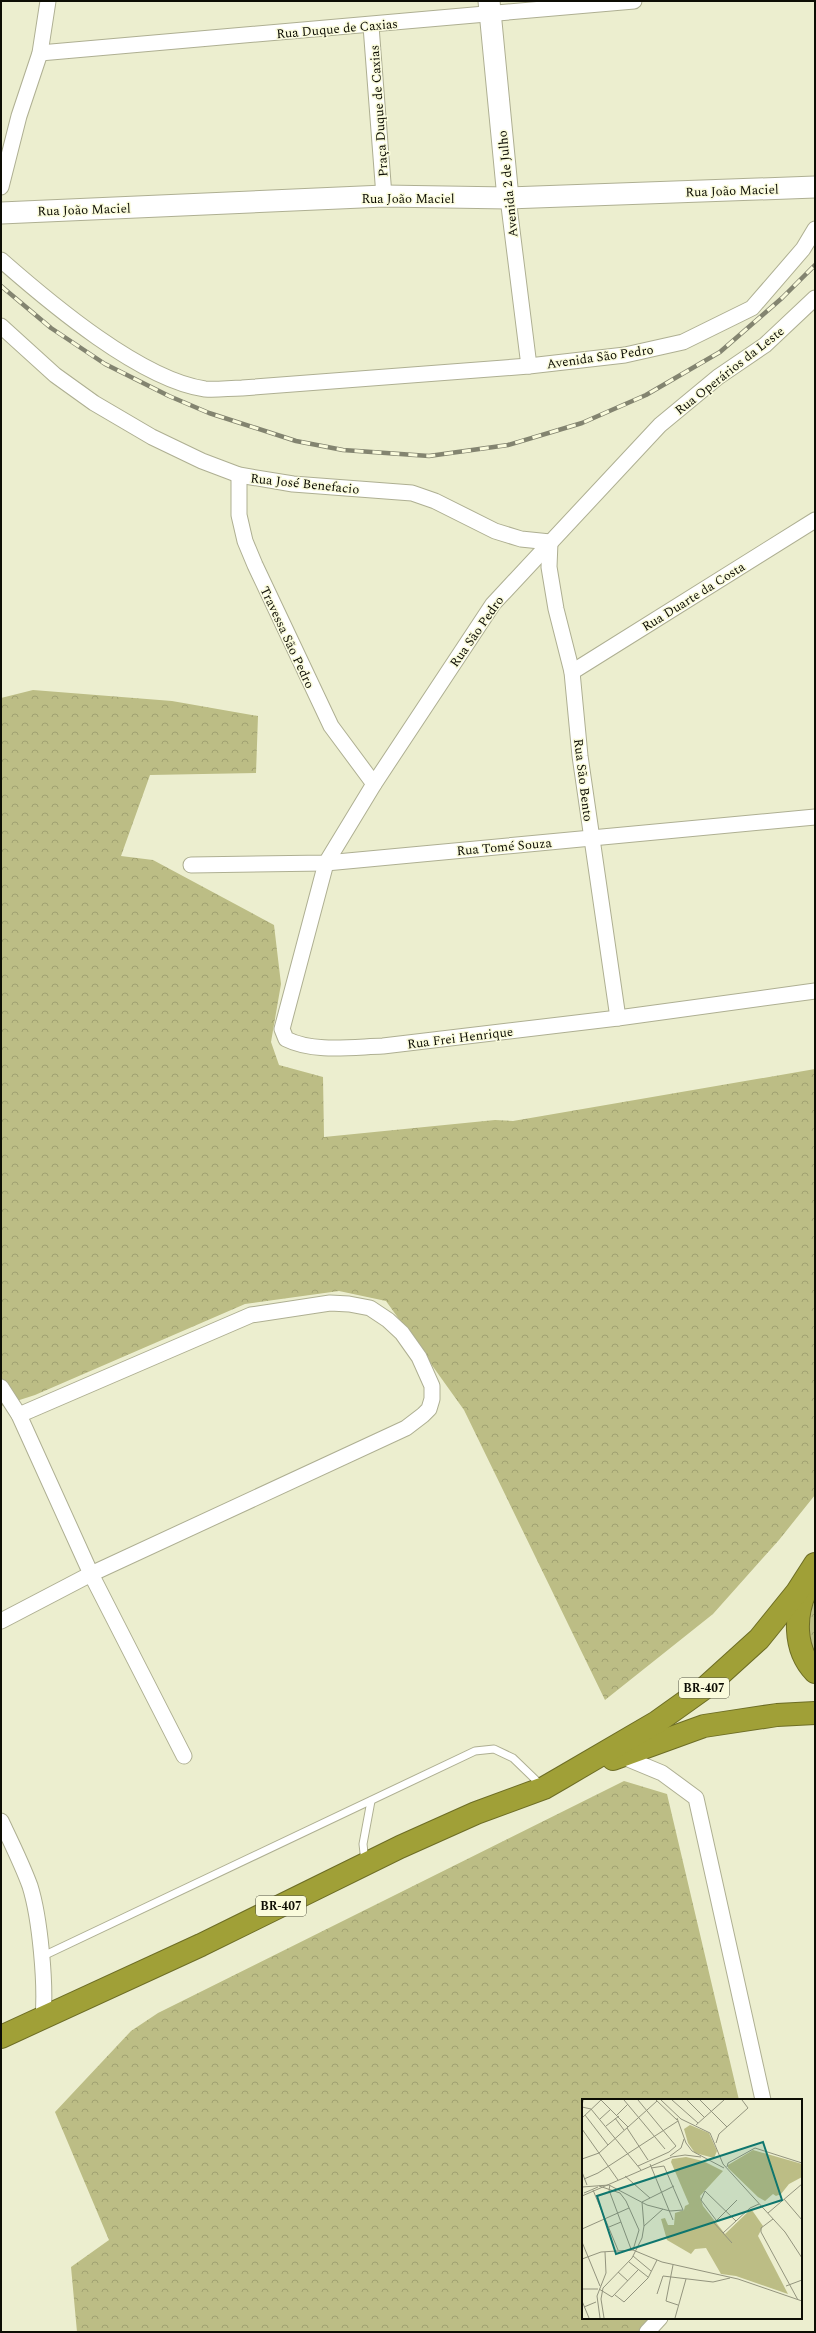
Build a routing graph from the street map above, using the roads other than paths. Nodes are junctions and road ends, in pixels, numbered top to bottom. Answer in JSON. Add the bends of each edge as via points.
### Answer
{"nodes":[{"id":1,"x":48,"y":1,"type":"edge"},
{"id":2,"x":634,"y":1,"type":"edge"},
{"id":3,"x":490,"y":7,"type":"edge"},
{"id":4,"x":371,"y":26,"type":"junction"},
{"id":5,"x":40,"y":53,"type":"junction"},
{"id":6,"x":1,"y":187,"type":"edge"},
{"id":7,"x":815,"y":187,"type":"edge"},
{"id":8,"x":384,"y":196,"type":"junction"},
{"id":9,"x":508,"y":198,"type":"junction"},
{"id":10,"x":1,"y":213,"type":"edge"},
{"id":11,"x":815,"y":229,"type":"edge"},
{"id":12,"x":1,"y":260,"type":"edge"},
{"id":13,"x":815,"y":298,"type":"edge"},
{"id":14,"x":1,"y":326,"type":"edge"},
{"id":15,"x":529,"y":366,"type":"junction"},
{"id":16,"x":660,"y":425,"type":"joint"},
{"id":17,"x":239,"y":476,"type":"junction"},
{"id":18,"x":815,"y":520,"type":"edge"},
{"id":19,"x":550,"y":542,"type":"junction"},
{"id":20,"x":572,"y":672,"type":"junction"},
{"id":21,"x":374,"y":784,"type":"junction"},
{"id":22,"x":815,"y":817,"type":"edge"},
{"id":23,"x":592,"y":838,"type":"junction"},
{"id":24,"x":326,"y":863,"type":"junction"},
{"id":25,"x":192,"y":865,"type":"dead end"},
{"id":26,"x":815,"y":991,"type":"edge"},
{"id":27,"x":618,"y":1018,"type":"junction"},
{"id":28,"x":1,"y":1387,"type":"edge"},
{"id":29,"x":19,"y":1415,"type":"junction"},
{"id":30,"x":815,"y":1564,"type":"edge"},
{"id":31,"x":815,"y":1572,"type":"edge"},
{"id":32,"x":91,"y":1574,"type":"junction"},
{"id":33,"x":1,"y":1621,"type":"edge"},
{"id":34,"x":815,"y":1672,"type":"edge"},
{"id":35,"x":815,"y":1713,"type":"edge"},
{"id":36,"x":184,"y":1756,"type":"dead end"},
{"id":37,"x":621,"y":1756,"type":"junction"},
{"id":38,"x":563,"y":1777,"type":"junction"},
{"id":39,"x":544,"y":1788,"type":"junction"},
{"id":40,"x":371,"y":1801,"type":"junction"},
{"id":41,"x":1,"y":1821,"type":"edge"},
{"id":42,"x":365,"y":1864,"type":"junction"},
{"id":43,"x":41,"y":1957,"type":"junction"},
{"id":44,"x":44,"y":2017,"type":"junction"},
{"id":45,"x":1,"y":2038,"type":"edge"},
{"id":46,"x":763,"y":2099,"type":"edge"},
{"id":47,"x":659,"y":2319,"type":"edge"},
{"id":48,"x":648,"y":2332,"type":"edge"}],
"edges":[{"from":1,"to":5,"type":"street"},
{"from":2,"to":3,"type":"street","name":"Rua Duque de Caxias"},
{"from":3,"to":4,"type":"street","name":"Rua Duque de Caxias"},
{"from":3,"to":9,"type":"street","name":"Avenida 2 de Julho"},
{"from":4,"to":5,"type":"street","name":"Rua Duque de Caxias"},
{"from":4,"to":8,"type":"street","name":"Praça Duque de Caxias"},
{"from":5,"to":6,"type":"street","via":[[19,116]]},
{"from":7,"to":9,"type":"street","name":"Rua João Maciel"},
{"from":8,"to":9,"type":"street","name":"Rua João Maciel"},
{"from":8,"to":10,"type":"street","name":"Rua João Maciel"},
{"from":9,"to":15,"type":"street","name":"Avenida 2 de Julho"},
{"from":11,"to":15,"type":"street","name":"Avenida São Pedro","via":[[803,249],[752,308],[683,342],[625,355]]},
{"from":12,"to":15,"type":"street","via":[[51,304],[118,349],[160,374],[206,389]]},
{"from":13,"to":16,"type":"street","name":"Rua Operários da Leste","via":[[765,345],[718,377]]},
{"from":14,"to":17,"type":"street","name":"Rua José Benefacio","via":[[55,374],[94,404],[152,437]]},
{"from":16,"to":19,"type":"street","name":"Rua São Pedro"},
{"from":17,"to":19,"type":"street","name":"Rua José Benefacio","via":[[293,484],[412,494],[435,501],[495,531],[521,539]]},
{"from":17,"to":21,"type":"street","name":"Travessa São Pedro","via":[[239,515],[245,541],[255,565],[331,726]]},
{"from":18,"to":20,"type":"street","name":"Rua Duarte da Costa"},
{"from":19,"to":20,"type":"street","name":"Rua São Bento","via":[[549,567],[556,609]]},
{"from":19,"to":21,"type":"street","name":"Rua São Pedro","via":[[493,604]]},
{"from":20,"to":23,"type":"street","name":"Rua São Bento"},
{"from":21,"to":24,"type":"street","name":"Rua São Pedro"},
{"from":22,"to":23,"type":"street","name":"Rua Tomé Souza"},
{"from":23,"to":24,"type":"street","name":"Rua Tomé Souza"},
{"from":23,"to":27,"type":"street","name":"Rua São Bento"},
{"from":24,"to":25,"type":"street","name":"Rua Tomé Souza"},
{"from":24,"to":27,"type":"street","name":"Rua Frei Henrique","via":[[285,1012],[282,1030],[286,1039],[303,1045],[383,1046]]},
{"from":26,"to":27,"type":"street","name":"Rua Frei Henrique"},
{"from":28,"to":29,"type":"street"},
{"from":29,"to":32,"type":"street"},
{"from":29,"to":32,"type":"street","via":[[251,1315],[330,1303],[370,1308],[388,1320],[402,1333],[428,1373],[432,1399],[429,1408],[415,1423]]},
{"from":30,"to":38,"type":"highway","number":"BR-407","via":[[797,1592],[759,1639],[706,1687],[657,1722]]},
{"from":31,"to":34,"type":"highway","via":[[803,1595],[797,1619],[799,1640],[807,1664]]},
{"from":32,"to":33,"type":"street"},
{"from":32,"to":36,"type":"street"},
{"from":35,"to":37,"type":"highway","number":"BR-407","via":[[777,1715],[704,1726]]},
{"from":37,"to":38,"type":"highway","number":"BR-407"},
{"from":37,"to":46,"type":"street","via":[[662,1773],[696,1798]]},
{"from":38,"to":39,"type":"highway","number":"BR-407"},
{"from":39,"to":40,"type":"lane","via":[[513,1758],[494,1749],[475,1752]]},
{"from":39,"to":42,"type":"highway","number":"BR-407","via":[[476,1813]]},
{"from":40,"to":42,"type":"lane","via":[[363,1844]]},
{"from":40,"to":43,"type":"lane"},
{"from":41,"to":43,"type":"street","via":[[30,1887]]},
{"from":42,"to":44,"type":"highway","number":"BR-407","via":[[201,1946]]},
{"from":43,"to":44,"type":"street"},
{"from":44,"to":45,"type":"highway","number":"BR-407"},
{"from":47,"to":48,"type":"street"}]}
